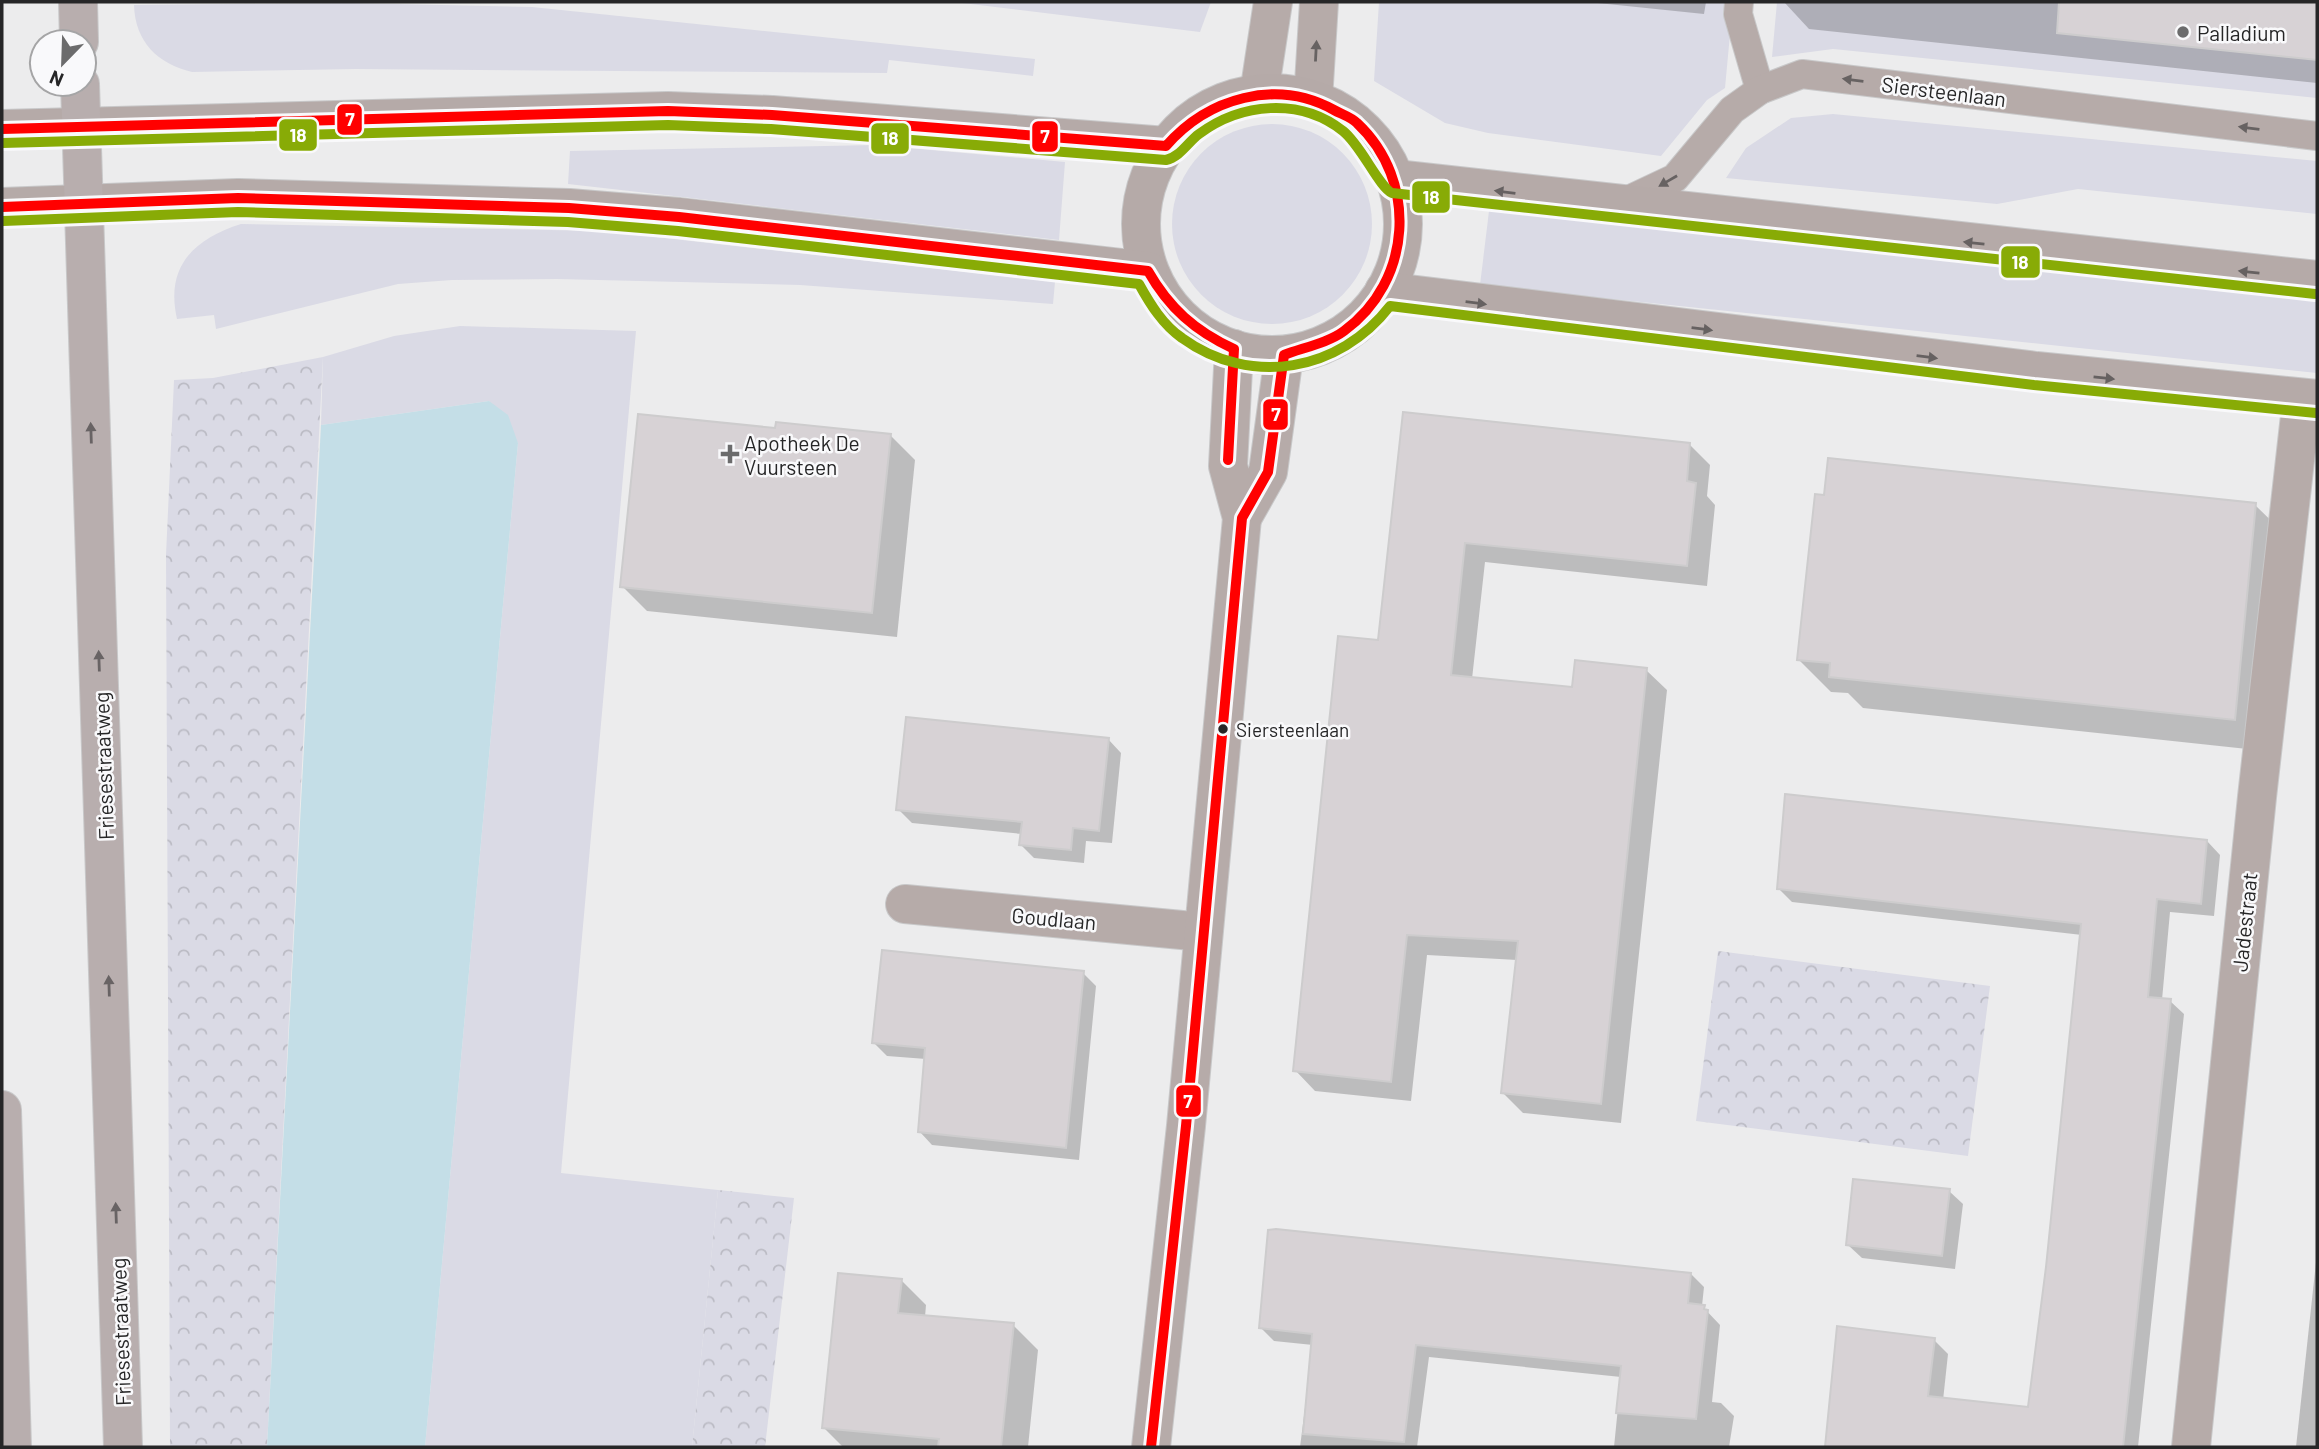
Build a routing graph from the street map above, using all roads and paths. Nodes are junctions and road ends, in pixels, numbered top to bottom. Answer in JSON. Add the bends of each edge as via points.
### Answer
{"nodes":[{"id":1,"x":78,"y":2,"type":"edge"},
{"id":2,"x":1273,"y":2,"type":"edge"},
{"id":3,"x":1319,"y":2,"type":"edge"},
{"id":4,"x":1739,"y":2,"type":"edge"},
{"id":5,"x":79,"y":28,"type":"edge"},
{"id":6,"x":1760,"y":90,"type":"junction"},
{"id":7,"x":1259,"y":94,"type":"junction"},
{"id":8,"x":81,"y":98,"type":"edge"},
{"id":9,"x":1313,"y":100,"type":"junction"},
{"id":10,"x":82,"y":127,"type":"junction"},
{"id":11,"x":2,"y":129,"type":"edge"},
{"id":12,"x":2317,"y":136,"type":"edge"},
{"id":13,"x":1166,"y":146,"type":"junction"},
{"id":14,"x":1395,"y":179,"type":"junction"},
{"id":15,"x":1618,"y":205,"type":"junction"},
{"id":16,"x":84,"y":206,"type":"junction"},
{"id":17,"x":2,"y":207,"type":"edge"},
{"id":18,"x":1148,"y":271,"type":"junction"},
{"id":19,"x":2317,"y":280,"type":"edge"},
{"id":20,"x":1384,"y":291,"type":"junction"},
{"id":21,"x":1234,"y":349,"type":"junction"},
{"id":22,"x":1284,"y":355,"type":"junction"},
{"id":23,"x":2309,"y":398,"type":"edge"},
{"id":24,"x":1242,"y":518,"type":"junction"},
{"id":25,"x":905,"y":904,"type":"dead end"},
{"id":26,"x":1203,"y":932,"type":"junction"},
{"id":27,"x":2,"y":1110,"type":"edge"},
{"id":28,"x":12,"y":1447,"type":"edge"},
{"id":29,"x":123,"y":1447,"type":"edge"},
{"id":30,"x":1151,"y":1447,"type":"edge"},
{"id":31,"x":2191,"y":1447,"type":"edge"}],
"edges":[{"from":1,"to":5,"type":"highway"},
{"from":2,"to":7,"type":"street"},
{"from":9,"to":3,"type":"street","one_way":true},
{"from":4,"to":6,"type":"lane","via":[[1738,14]]},
{"from":12,"to":6,"type":"lane","name":"Siersteenlaan","one_way":true,"via":[[1802,74]]},
{"from":6,"to":15,"type":"lane","name":"Siersteenlaan","one_way":true,"via":[[1732,110],[1675,178]]},
{"from":7,"to":9,"type":"main road"},
{"from":7,"to":13,"type":"main road","via":[[1203,112]]},
{"from":8,"to":10,"type":"highway","name":"Friesestraatweg"},
{"from":9,"to":14,"type":"main road","via":[[1347,116],[1367,134]]},
{"from":10,"to":11,"type":"main road"},
{"from":10,"to":13,"type":"main road","via":[[668,111]]},
{"from":10,"to":16,"type":"highway","name":"Friesestraatweg"},
{"from":13,"to":18,"type":"main road","via":[[1148,177],[1141,204],[1140,230]]},
{"from":15,"to":14,"type":"main road","one_way":true},
{"from":14,"to":20,"type":"main road","via":[[1403,231],[1399,257]]},
{"from":19,"to":15,"type":"main road","one_way":true},
{"from":16,"to":17,"type":"main road"},
{"from":16,"to":18,"type":"main road","via":[[238,198],[569,208]]},
{"from":29,"to":16,"type":"highway","name":"Friesestraatweg","one_way":true},
{"from":18,"to":21,"type":"main road","via":[[1167,304],[1186,323]]},
{"from":20,"to":22,"type":"main road","via":[[1357,324],[1335,339]]},
{"from":20,"to":23,"type":"main road","one_way":true,"via":[[2036,371]]},
{"from":21,"to":22,"type":"main road"},
{"from":21,"to":24,"type":"street","via":[[1228,466]]},
{"from":22,"to":24,"type":"street","via":[[1268,472]]},
{"from":23,"to":31,"type":"street","name":"Jadestraat","via":[[2257,797]]},
{"from":24,"to":26,"type":"street"},
{"from":25,"to":26,"type":"street","name":"Goudlaan"},
{"from":26,"to":30,"type":"street"},
{"from":27,"to":28,"type":"highway"}]}
